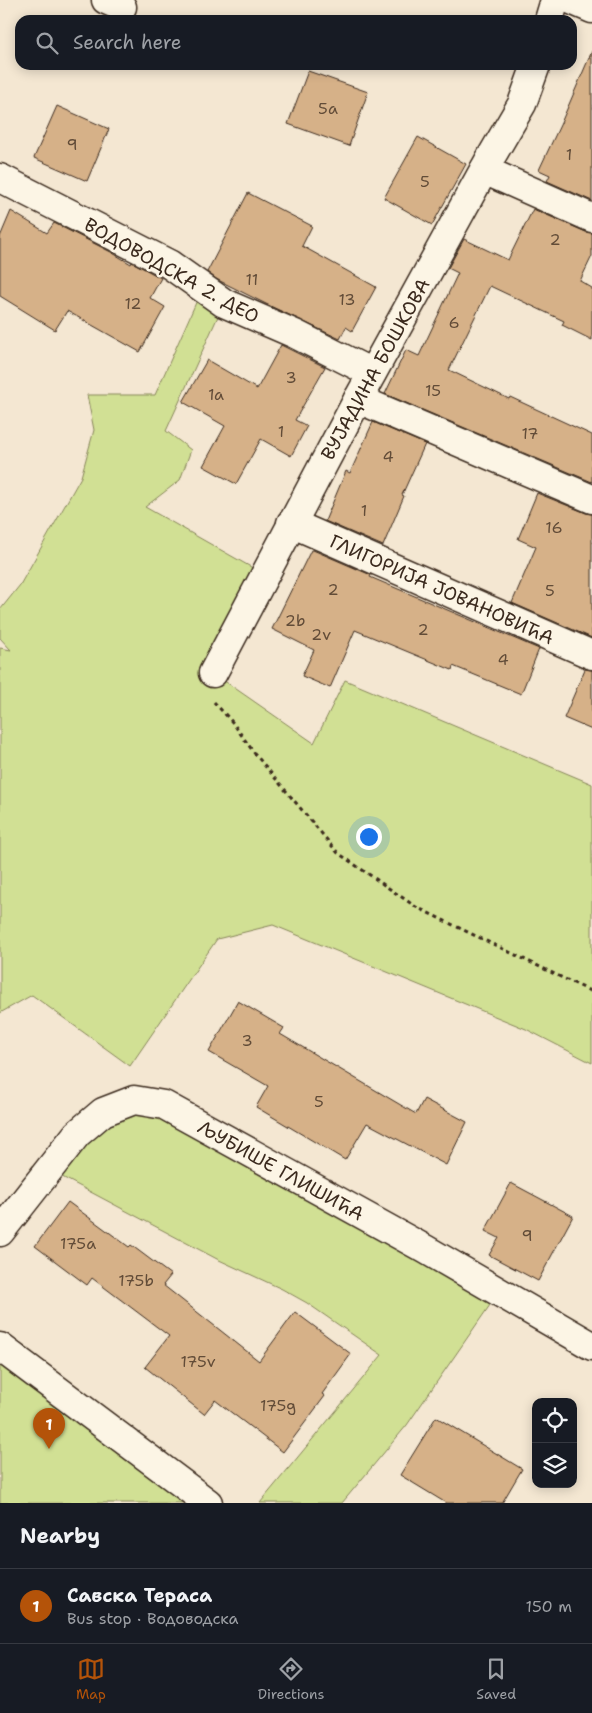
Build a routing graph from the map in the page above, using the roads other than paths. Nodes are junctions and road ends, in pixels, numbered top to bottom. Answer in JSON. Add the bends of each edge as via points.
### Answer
{"nodes":[{"id":1,"x":555,"y":0,"type":"edge"},
{"id":2,"x":571,"y":0,"type":"edge"},
{"id":3,"x":592,"y":9,"type":"edge"},
{"id":4,"x":550,"y":15,"type":"edge"},
{"id":5,"x":534,"y":70,"type":"edge"},
{"id":6,"x":484,"y":170,"type":"junction"},
{"id":7,"x":0,"y":178,"type":"edge"},
{"id":8,"x":592,"y":218,"type":"edge"},
{"id":9,"x":372,"y":373,"type":"junction"},
{"id":10,"x":358,"y":399,"type":"junction"},
{"id":11,"x":592,"y":499,"type":"edge"},
{"id":12,"x":292,"y":523,"type":"junction"},
{"id":13,"x":592,"y":656,"type":"edge"},
{"id":14,"x":213,"y":673,"type":"road end"},
{"id":15,"x":0,"y":1232,"type":"edge"},
{"id":16,"x":592,"y":1346,"type":"edge"},
{"id":17,"x":0,"y":1347,"type":"edge"},
{"id":18,"x":208,"y":1503,"type":"edge"}],
"edges":[{"from":1,"to":4,"type":"street"},
{"from":2,"to":3,"type":"street"},
{"from":5,"to":6,"type":"street","name":"ВУЈАДИНА БОШКОВА","via":[[522,104]]},
{"from":6,"to":8,"type":"street"},
{"from":6,"to":9,"type":"street","name":"ВУЈАДИНА БОШКОВА"},
{"from":7,"to":9,"type":"street","name":"ВОДОВОДСКА 2. ДЕО","via":[[169,264],[224,303]]},
{"from":9,"to":10,"type":"street","name":"ВУЈАДИНА БОШКОВА"},
{"from":10,"to":11,"type":"street"},
{"from":10,"to":12,"type":"street","name":"ВУЈАДИНА БОШКОВА"},
{"from":12,"to":13,"type":"street","name":"ГЛИГОРИЈА ЈОВАНОВИЋА"},
{"from":12,"to":14,"type":"street","name":"ВУЈАДИНА БОШКОВА"},
{"from":15,"to":16,"type":"street","name":"ЉУБИШЕ ГЛИШИЋА","via":[[76,1134],[103,1112],[134,1100],[164,1105]]},
{"from":17,"to":18,"type":"street"}]}
